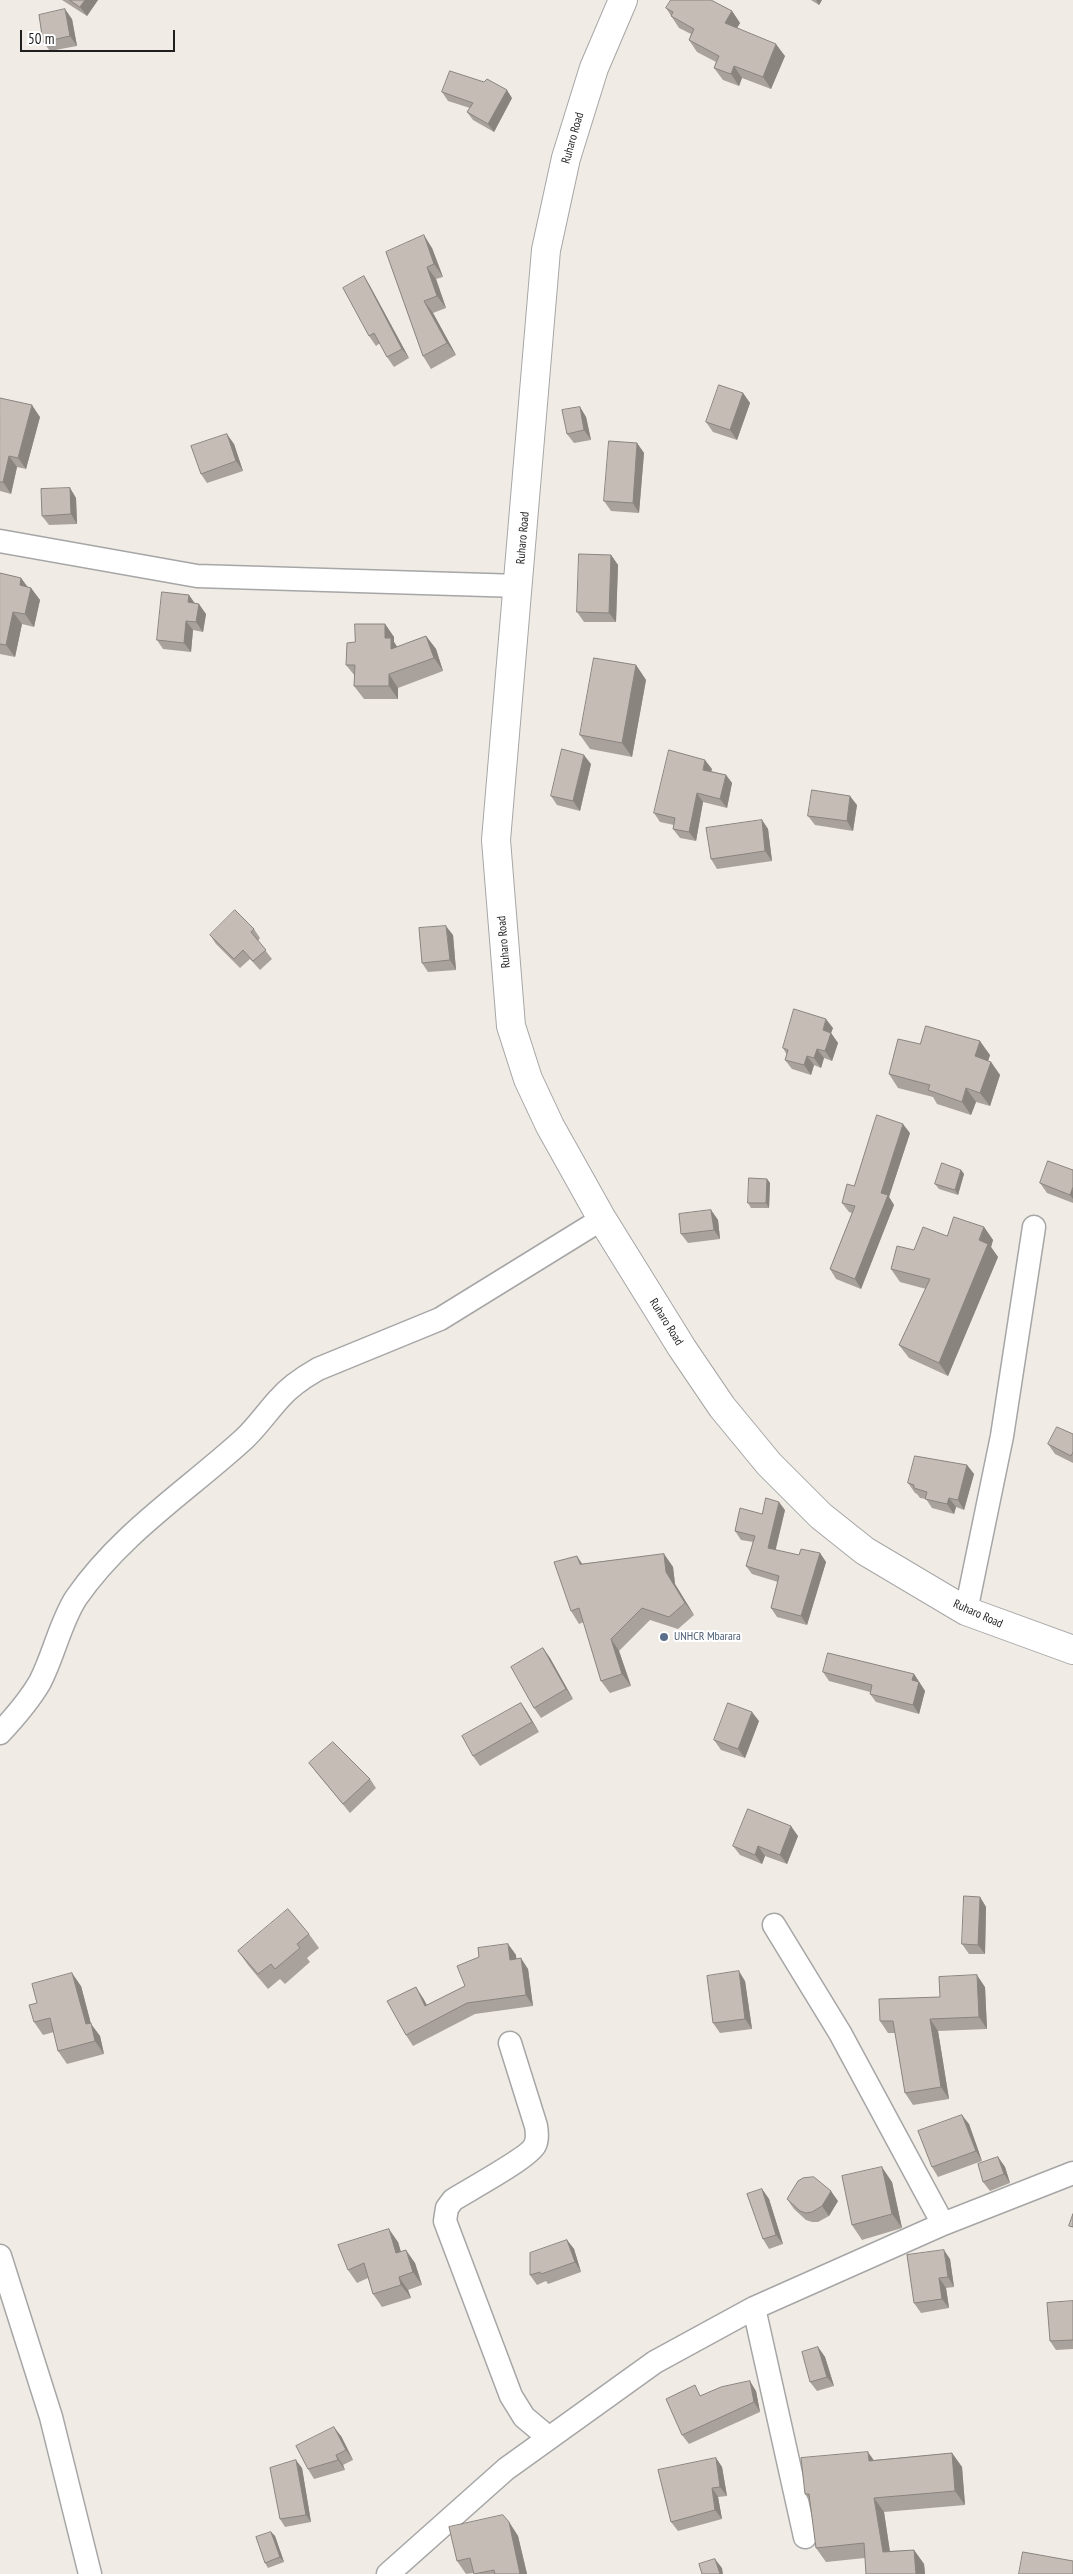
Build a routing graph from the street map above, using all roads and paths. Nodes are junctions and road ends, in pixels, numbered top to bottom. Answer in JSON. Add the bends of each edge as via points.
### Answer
{"nodes":[{"id":1,"x":623,"y":0,"type":"edge"},
{"id":2,"x":0,"y":541,"type":"edge"},
{"id":3,"x":519,"y":586,"type":"junction"},
{"id":4,"x":602,"y":1219,"type":"junction"},
{"id":5,"x":1034,"y":1227,"type":"dead end"},
{"id":6,"x":966,"y":1611,"type":"junction"},
{"id":7,"x":1073,"y":1650,"type":"edge"},
{"id":8,"x":0,"y":1732,"type":"edge"},
{"id":9,"x":774,"y":1925,"type":"dead end"},
{"id":10,"x":510,"y":2043,"type":"dead end"},
{"id":11,"x":1073,"y":2173,"type":"edge"},
{"id":12,"x":943,"y":2224,"type":"junction"},
{"id":13,"x":0,"y":2256,"type":"edge"},
{"id":14,"x":754,"y":2308,"type":"junction"},
{"id":15,"x":549,"y":2438,"type":"junction"},
{"id":16,"x":805,"y":2537,"type":"dead end"},
{"id":17,"x":90,"y":2574,"type":"edge"},
{"id":18,"x":388,"y":2574,"type":"edge"}],
"edges":[{"from":1,"to":3,"type":"street","name":"Ruharo Road","via":[[594,68],[566,158],[546,250]]},
{"from":2,"to":3,"type":"street","via":[[197,576]]},
{"from":3,"to":4,"type":"street","name":"Ruharo Road","via":[[496,840],[511,1026],[528,1079],[550,1126]]},
{"from":4,"to":6,"type":"street","name":"Ruharo Road","via":[[722,1407],[769,1464],[821,1516],[865,1551]]},
{"from":4,"to":8,"type":"street","via":[[440,1319],[318,1369],[294,1385],[248,1435],[164,1504],[116,1549],[77,1598],[40,1681],[19,1713]]},
{"from":5,"to":6,"type":"street","via":[[1002,1436]]},
{"from":6,"to":7,"type":"street","name":"Ruharo Road"},
{"from":9,"to":12,"type":"street","via":[[840,2033]]},
{"from":10,"to":15,"type":"street","via":[[536,2126],[535,2147],[453,2200],[447,2208],[445,2222],[511,2396],[524,2417]]},
{"from":11,"to":12,"type":"street"},
{"from":12,"to":14,"type":"street"},
{"from":13,"to":17,"type":"street","via":[[51,2417]]},
{"from":14,"to":15,"type":"street","via":[[655,2362]]},
{"from":14,"to":16,"type":"street"},
{"from":15,"to":18,"type":"street","via":[[506,2470]]}]}
